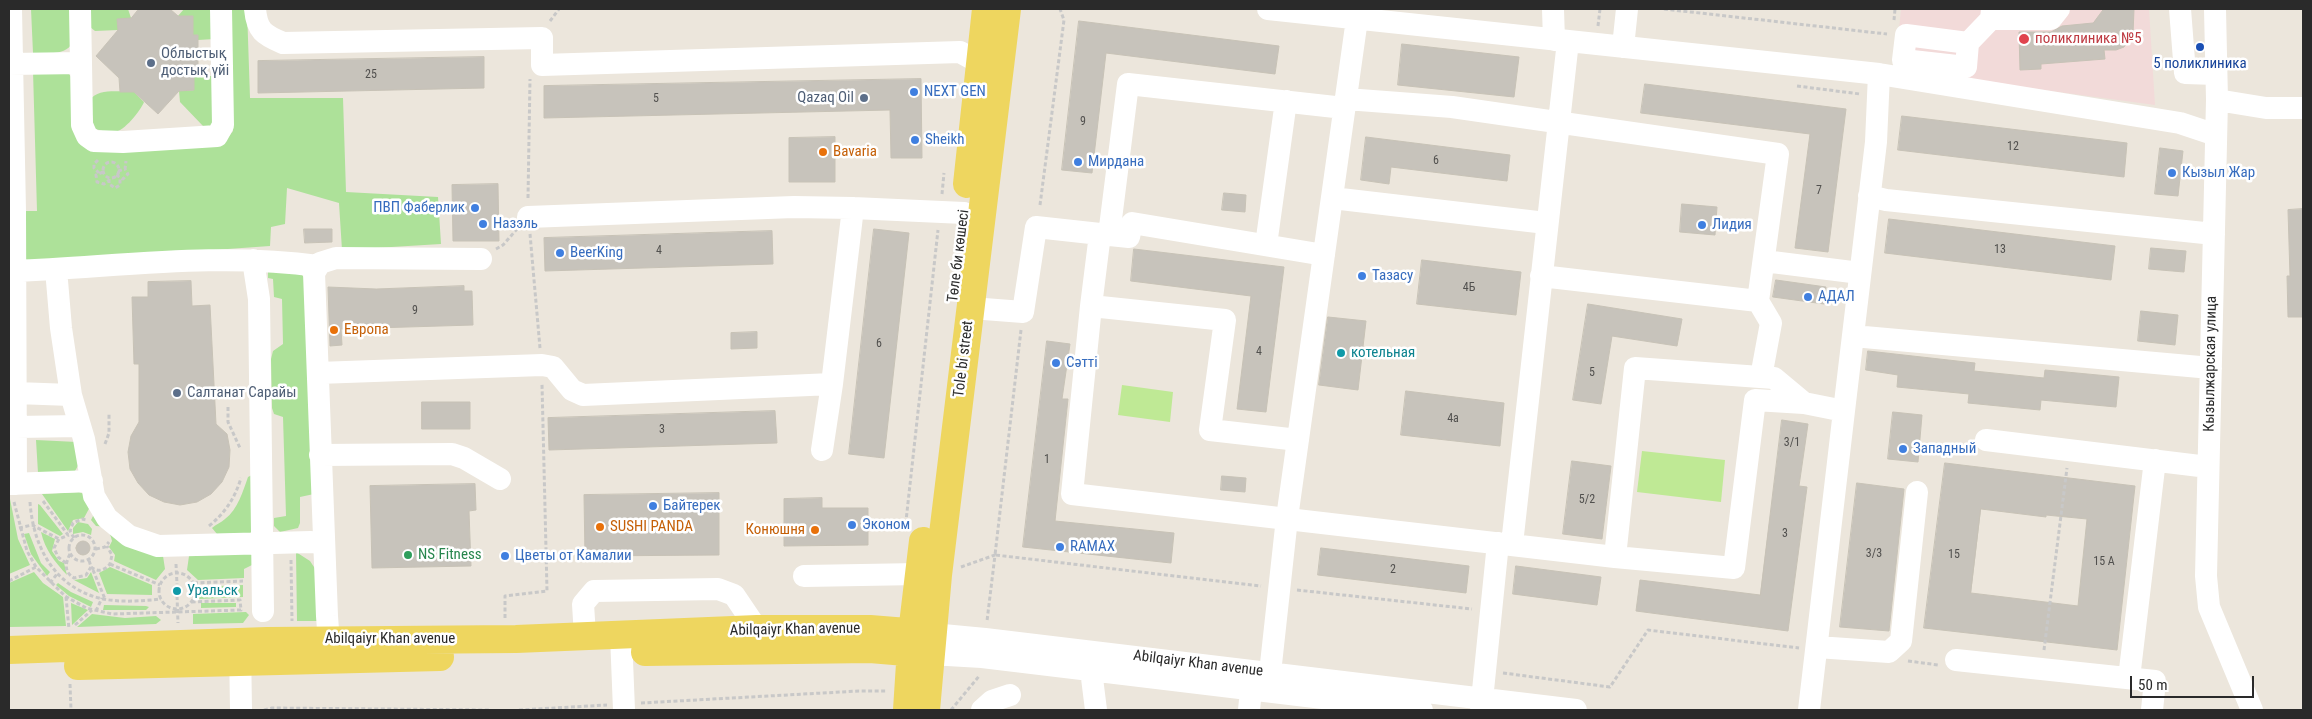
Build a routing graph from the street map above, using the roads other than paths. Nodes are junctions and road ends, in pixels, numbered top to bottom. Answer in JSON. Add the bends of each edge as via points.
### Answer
{"nodes":[{"id":1,"x":11,"y":9,"type":"edge"},
{"id":2,"x":80,"y":9,"type":"edge"},
{"id":3,"x":221,"y":9,"type":"edge"},
{"id":4,"x":255,"y":9,"type":"edge"},
{"id":5,"x":986,"y":9,"type":"edge"},
{"id":6,"x":1007,"y":9,"type":"edge"},
{"id":7,"x":1268,"y":9,"type":"edge"},
{"id":8,"x":1552,"y":9,"type":"edge"},
{"id":9,"x":1627,"y":9,"type":"edge"},
{"id":10,"x":2059,"y":9,"type":"edge"},
{"id":11,"x":2180,"y":9,"type":"edge"},
{"id":12,"x":2215,"y":9,"type":"edge"},
{"id":13,"x":1991,"y":14,"type":"edge"},
{"id":14,"x":1412,"y":17,"type":"edge"},
{"id":15,"x":1357,"y":19,"type":"junction"},
{"id":16,"x":1561,"y":40,"type":"junction"},
{"id":17,"x":1968,"y":43,"type":"dead end"},
{"id":18,"x":1623,"y":47,"type":"junction"},
{"id":19,"x":81,"y":63,"type":"junction"},
{"id":20,"x":980,"y":63,"type":"junction"},
{"id":21,"x":10,"y":64,"type":"edge"},
{"id":22,"x":1879,"y":74,"type":"junction"},
{"id":23,"x":2216,"y":74,"type":"junction"},
{"id":24,"x":2218,"y":100,"type":"junction"},
{"id":25,"x":1286,"y":101,"type":"junction"},
{"id":26,"x":1345,"y":104,"type":"junction"},
{"id":27,"x":2303,"y":108,"type":"edge"},
{"id":28,"x":1559,"y":122,"type":"junction"},
{"id":29,"x":2216,"y":135,"type":"junction"},
{"id":30,"x":1869,"y":196,"type":"junction"},
{"id":31,"x":1332,"y":198,"type":"junction"},
{"id":32,"x":853,"y":208,"type":"junction"},
{"id":33,"x":952,"y":212,"type":"junction"},
{"id":34,"x":528,"y":217,"type":"road end"},
{"id":35,"x":1546,"y":223,"type":"junction"},
{"id":36,"x":1105,"y":234,"type":"junction"},
{"id":37,"x":2214,"y":234,"type":"junction"},
{"id":38,"x":1266,"y":245,"type":"junction"},
{"id":39,"x":1324,"y":255,"type":"junction"},
{"id":40,"x":481,"y":259,"type":"road end"},
{"id":41,"x":253,"y":260,"type":"junction"},
{"id":42,"x":1764,"y":261,"type":"junction"},
{"id":43,"x":318,"y":266,"type":"junction"},
{"id":44,"x":56,"y":270,"type":"junction"},
{"id":45,"x":15,"y":272,"type":"junction"},
{"id":46,"x":1860,"y":273,"type":"junction"},
{"id":47,"x":1541,"y":276,"type":"junction"},
{"id":48,"x":1758,"y":301,"type":"junction"},
{"id":49,"x":1091,"y":306,"type":"junction"},
{"id":50,"x":971,"y":308,"type":"junction"},
{"id":51,"x":1853,"y":336,"type":"junction"},
{"id":52,"x":2211,"y":368,"type":"junction"},
{"id":53,"x":318,"y":373,"type":"junction"},
{"id":54,"x":1761,"y":377,"type":"junction"},
{"id":55,"x":832,"y":384,"type":"junction"},
{"id":56,"x":16,"y":393,"type":"junction"},
{"id":57,"x":71,"y":395,"type":"junction"},
{"id":58,"x":1804,"y":403,"type":"junction"},
{"id":59,"x":1844,"y":411,"type":"junction"},
{"id":60,"x":80,"y":426,"type":"junction"},
{"id":61,"x":16,"y":427,"type":"junction"},
{"id":62,"x":1298,"y":440,"type":"junction"},
{"id":63,"x":1986,"y":440,"type":"dead end"},
{"id":64,"x":822,"y":450,"type":"dead end"},
{"id":65,"x":320,"y":455,"type":"junction"},
{"id":66,"x":2155,"y":460,"type":"junction"},
{"id":67,"x":2208,"y":467,"type":"junction"},
{"id":68,"x":500,"y":479,"type":"dead end"},
{"id":69,"x":92,"y":481,"type":"junction"},
{"id":70,"x":19,"y":484,"type":"edge"},
{"id":71,"x":1916,"y":492,"type":"dead end"},
{"id":72,"x":1287,"y":518,"type":"junction"},
{"id":73,"x":264,"y":542,"type":"junction"},
{"id":74,"x":1505,"y":543,"type":"junction"},
{"id":75,"x":324,"y":544,"type":"junction"},
{"id":76,"x":1615,"y":557,"type":"junction"},
{"id":77,"x":919,"y":574,"type":"junction"},
{"id":78,"x":804,"y":576,"type":"dead end"},
{"id":79,"x":263,"y":611,"type":"dead end"},
{"id":80,"x":757,"y":629,"type":"junction"},
{"id":81,"x":586,"y":636,"type":"junction"},
{"id":82,"x":921,"y":643,"type":"junction"},
{"id":83,"x":621,"y":644,"type":"junction"},
{"id":84,"x":1817,"y":648,"type":"junction"},
{"id":85,"x":9,"y":650,"type":"edge"},
{"id":86,"x":329,"y":650,"type":"junction"},
{"id":87,"x":240,"y":652,"type":"junction"},
{"id":88,"x":1956,"y":660,"type":"road end"},
{"id":89,"x":9,"y":667,"type":"edge"},
{"id":90,"x":1090,"y":670,"type":"junction"},
{"id":91,"x":1270,"y":673,"type":"junction"},
{"id":92,"x":2129,"y":678,"type":"junction"},
{"id":93,"x":1010,"y":695,"type":"dead end"},
{"id":94,"x":1250,"y":700,"type":"edge"},
{"id":95,"x":914,"y":704,"type":"edge"},
{"id":96,"x":1482,"y":704,"type":"edge"},
{"id":97,"x":624,"y":707,"type":"edge"},
{"id":98,"x":241,"y":710,"type":"edge"},
{"id":99,"x":982,"y":710,"type":"edge"},
{"id":100,"x":1096,"y":710,"type":"edge"},
{"id":101,"x":1422,"y":710,"type":"edge"},
{"id":102,"x":1576,"y":710,"type":"edge"},
{"id":103,"x":1809,"y":710,"type":"edge"},
{"id":104,"x":2152,"y":710,"type":"edge"},
{"id":105,"x":2252,"y":710,"type":"edge"}],
"edges":[{"from":1,"to":21,"type":"street"},
{"from":2,"to":19,"type":"street"},
{"from":3,"to":19,"type":"street","via":[[223,125],[217,136],[94,141],[87,136],[82,125]]},
{"from":4,"to":20,"type":"street","via":[[257,25],[266,36],[283,42],[542,38],[542,65],[960,52]]},
{"from":5,"to":20,"type":"main road","name":"Төле би көшесі"},
{"from":6,"to":50,"type":"main road","name":"Tole bi street"},
{"from":7,"to":15,"type":"street"},
{"from":8,"to":16,"type":"street"},
{"from":9,"to":18,"type":"street"},
{"from":10,"to":13,"type":"street","via":[[2051,18]]},
{"from":11,"to":23,"type":"street","via":[[2185,73]]},
{"from":12,"to":23,"type":"street","name":"Кызылжарская улица"},
{"from":13,"to":17,"type":"street"},
{"from":14,"to":15,"type":"street"},
{"from":14,"to":16,"type":"street"},
{"from":15,"to":26,"type":"street"},
{"from":16,"to":18,"type":"street"},
{"from":16,"to":28,"type":"street"},
{"from":18,"to":22,"type":"street"},
{"from":19,"to":21,"type":"street"},
{"from":20,"to":33,"type":"main road","name":"Төле би көшесі"},
{"from":21,"to":45,"type":"street"},
{"from":22,"to":29,"type":"street","via":[[2180,123]]},
{"from":22,"to":30,"type":"street","via":[[1876,142]]},
{"from":23,"to":24,"type":"street","name":"Кызылжарская улица"},
{"from":24,"to":27,"type":"street","via":[[2266,108]]},
{"from":24,"to":29,"type":"street","name":"Кызылжарская улица"},
{"from":25,"to":26,"type":"street"},
{"from":25,"to":36,"type":"street","via":[[1128,84]]},
{"from":25,"to":38,"type":"street"},
{"from":26,"to":28,"type":"street","via":[[1452,107]]},
{"from":26,"to":31,"type":"street"},
{"from":28,"to":35,"type":"street"},
{"from":28,"to":42,"type":"street","via":[[1778,154]]},
{"from":29,"to":37,"type":"street","name":"Кызылжарская улица"},
{"from":30,"to":37,"type":"street"},
{"from":30,"to":46,"type":"street"},
{"from":31,"to":35,"type":"street"},
{"from":31,"to":39,"type":"street"},
{"from":32,"to":33,"type":"street"},
{"from":32,"to":34,"type":"street","via":[[794,207]]},
{"from":32,"to":55,"type":"street"},
{"from":33,"to":77,"type":"main road","name":"Төле би көшесі"},
{"from":35,"to":47,"type":"street"},
{"from":36,"to":38,"type":"street","via":[[1129,237],[1132,223]]},
{"from":36,"to":49,"type":"street"},
{"from":36,"to":50,"type":"street","via":[[1036,227],[1023,312]]},
{"from":37,"to":52,"type":"street","name":"Кызылжарская улица"},
{"from":38,"to":39,"type":"street"},
{"from":39,"to":62,"type":"street"},
{"from":40,"to":43,"type":"street","via":[[336,258]]},
{"from":41,"to":43,"type":"street"},
{"from":41,"to":44,"type":"street"},
{"from":41,"to":73,"type":"street","via":[[259,299]]},
{"from":42,"to":46,"type":"street"},
{"from":42,"to":48,"type":"street"},
{"from":43,"to":53,"type":"street","via":[[313,286]]},
{"from":44,"to":45,"type":"street"},
{"from":44,"to":57,"type":"street"},
{"from":45,"to":56,"type":"street"},
{"from":46,"to":51,"type":"street"},
{"from":47,"to":48,"type":"street"},
{"from":47,"to":74,"type":"street"},
{"from":48,"to":54,"type":"street","via":[[1771,323]]},
{"from":49,"to":62,"type":"street","via":[[1225,320],[1210,430]]},
{"from":49,"to":72,"type":"street","via":[[1072,494]]},
{"from":50,"to":82,"type":"main road","name":"Tole bi street"},
{"from":51,"to":52,"type":"street"},
{"from":51,"to":59,"type":"street"},
{"from":52,"to":67,"type":"street","name":"Кызылжарская улица"},
{"from":53,"to":55,"type":"street","via":[[542,365],[553,368],[572,390],[584,395]]},
{"from":53,"to":65,"type":"street"},
{"from":54,"to":58,"type":"street","via":[[1774,378]]},
{"from":54,"to":76,"type":"street","via":[[1635,368]]},
{"from":55,"to":64,"type":"street"},
{"from":56,"to":57,"type":"street"},
{"from":56,"to":61,"type":"street"},
{"from":57,"to":60,"type":"street"},
{"from":58,"to":59,"type":"street"},
{"from":58,"to":76,"type":"street","via":[[1755,400],[1734,568]]},
{"from":59,"to":84,"type":"street"},
{"from":60,"to":61,"type":"street"},
{"from":60,"to":69,"type":"street"},
{"from":61,"to":70,"type":"street"},
{"from":62,"to":72,"type":"street"},
{"from":63,"to":66,"type":"street"},
{"from":65,"to":68,"type":"street","via":[[452,454]]},
{"from":65,"to":75,"type":"street"},
{"from":66,"to":67,"type":"street"},
{"from":66,"to":92,"type":"street"},
{"from":67,"to":105,"type":"street","name":"Кызылжарская улица","via":[[2206,576],[2209,607]]},
{"from":69,"to":70,"type":"street"},
{"from":69,"to":73,"type":"street","via":[[94,496],[107,518],[129,536],[144,542],[158,546]]},
{"from":71,"to":84,"type":"street","via":[[1901,641],[1889,652]]},
{"from":72,"to":74,"type":"street"},
{"from":72,"to":91,"type":"street"},
{"from":73,"to":75,"type":"street"},
{"from":73,"to":79,"type":"street"},
{"from":74,"to":76,"type":"street"},
{"from":74,"to":96,"type":"street","via":[[1483,674]]},
{"from":75,"to":86,"type":"street"},
{"from":77,"to":78,"type":"street"},
{"from":77,"to":82,"type":"main road","name":"Төле би көшесі"},
{"from":80,"to":81,"type":"street","via":[[734,596],[718,588],[594,591],[583,604]]},
{"from":80,"to":82,"type":"main road","name":"Abilqaiyr Khan avenue","via":[[870,629]]},
{"from":80,"to":83,"type":"main road","name":"Abilqaiyr Khan avenue"},
{"from":81,"to":83,"type":"main road","name":"Abilqaiyr Khan avenue"},
{"from":81,"to":86,"type":"main road","name":"Abilqaiyr Khan avenue"},
{"from":82,"to":83,"type":"main road","name":"Abilqaiyr Khan avenue","via":[[870,649]]},
{"from":82,"to":90,"type":"street","name":"Abilqaiyr Khan avenue","via":[[982,657]]},
{"from":82,"to":91,"type":"street","name":"Abilqaiyr Khan avenue","via":[[985,638]]},
{"from":82,"to":95,"type":"main road","name":"Tole bi street"},
{"from":83,"to":86,"type":"main road","name":"Abilqaiyr Khan avenue"},
{"from":83,"to":97,"type":"street"},
{"from":84,"to":103,"type":"street"},
{"from":85,"to":87,"type":"main road","name":"Abilqaiyr Khan avenue"},
{"from":86,"to":87,"type":"main road","name":"Abilqaiyr Khan avenue"},
{"from":87,"to":89,"type":"main road","name":"Abilqaiyr Khan avenue"},
{"from":87,"to":98,"type":"street"},
{"from":88,"to":92,"type":"street"},
{"from":90,"to":94,"type":"street","name":"Abilqaiyr Khan avenue"},
{"from":90,"to":100,"type":"street"},
{"from":91,"to":94,"type":"street"},
{"from":91,"to":96,"type":"street","name":"Abilqaiyr Khan avenue"},
{"from":92,"to":104,"type":"street","via":[[2155,681]]},
{"from":93,"to":99,"type":"street","via":[[992,701]]},
{"from":94,"to":101,"type":"street","name":"Abilqaiyr Khan avenue"},
{"from":96,"to":102,"type":"street","name":"Abilqaiyr Khan avenue"}]}
